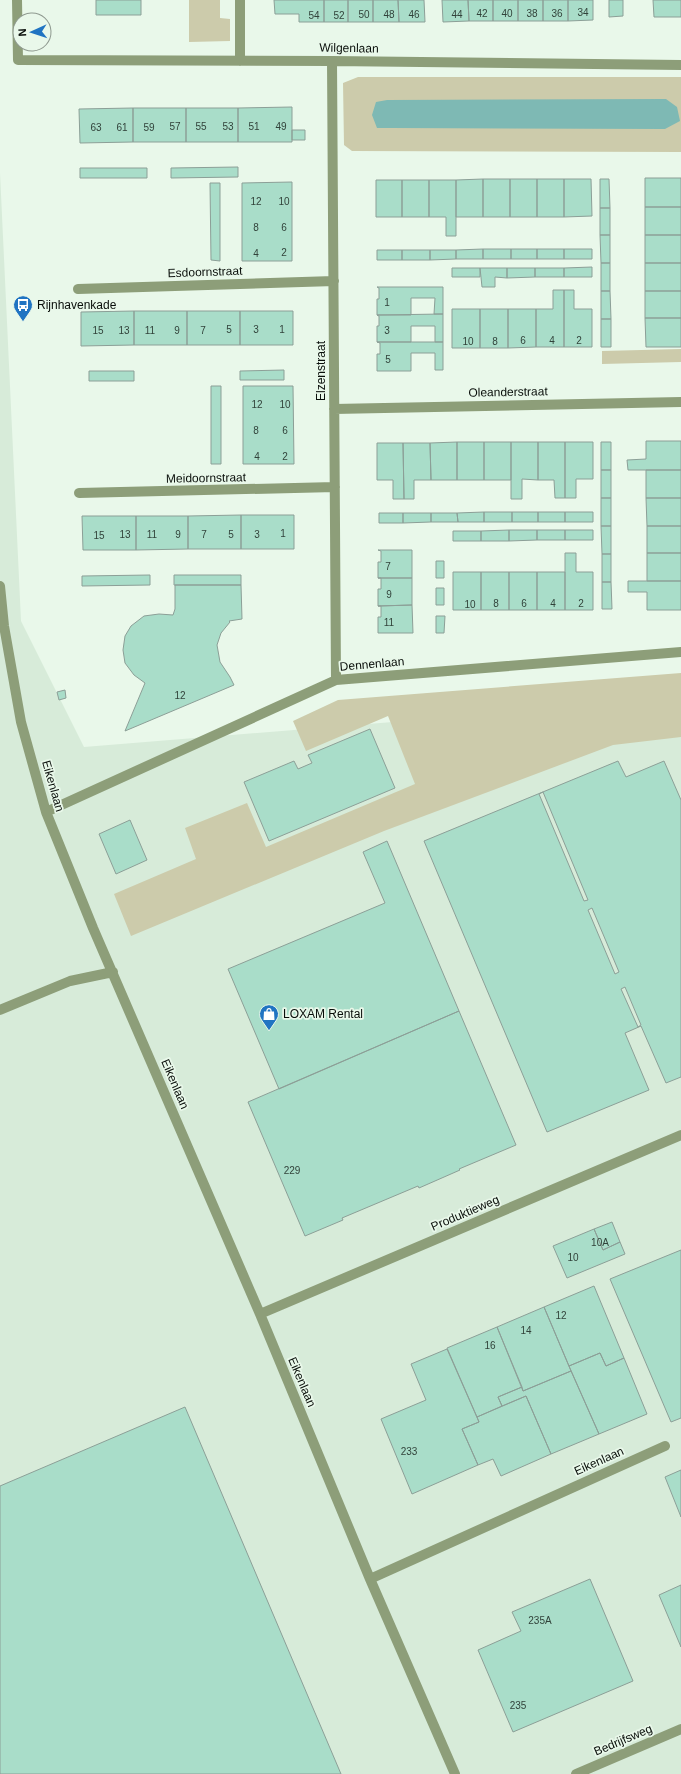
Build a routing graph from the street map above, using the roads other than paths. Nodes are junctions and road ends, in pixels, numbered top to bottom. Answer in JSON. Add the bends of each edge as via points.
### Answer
{"nodes":[{"id":1,"x":17,"y":0,"type":"edge"},
{"id":2,"x":240,"y":0,"type":"edge"},
{"id":3,"x":240,"y":61,"type":"junction"},
{"id":4,"x":332,"y":61,"type":"junction"},
{"id":5,"x":681,"y":65,"type":"edge"},
{"id":6,"x":334,"y":281,"type":"junction"},
{"id":7,"x":78,"y":289,"type":"dead end"},
{"id":8,"x":681,"y":402,"type":"edge"},
{"id":9,"x":334,"y":409,"type":"junction"},
{"id":10,"x":335,"y":487,"type":"junction"},
{"id":11,"x":79,"y":493,"type":"dead end"},
{"id":12,"x":0,"y":586,"type":"edge"},
{"id":13,"x":681,"y":652,"type":"edge"},
{"id":14,"x":336,"y":680,"type":"junction"},
{"id":15,"x":46,"y":812,"type":"junction"},
{"id":16,"x":113,"y":972,"type":"junction"},
{"id":17,"x":0,"y":1010,"type":"edge"},
{"id":18,"x":681,"y":1135,"type":"edge"},
{"id":19,"x":260,"y":1314,"type":"junction"},
{"id":20,"x":665,"y":1446,"type":"dead end"},
{"id":21,"x":370,"y":1579,"type":"junction"},
{"id":22,"x":681,"y":1729,"type":"edge"},
{"id":23,"x":455,"y":1774,"type":"edge"},
{"id":24,"x":576,"y":1774,"type":"edge"}],
"edges":[{"from":1,"to":3,"type":"street","name":"Wilgenlaan","via":[[18,60]]},
{"from":2,"to":3,"type":"street"},
{"from":3,"to":4,"type":"street","name":"Wilgenlaan"},
{"from":4,"to":5,"type":"street","name":"Wilgenlaan"},
{"from":4,"to":6,"type":"street","name":"Elzenstraat"},
{"from":6,"to":7,"type":"street","name":"Esdoornstraat"},
{"from":6,"to":9,"type":"street","name":"Elzenstraat"},
{"from":8,"to":9,"type":"street","name":"Oleanderstraat"},
{"from":9,"to":10,"type":"street","name":"Elzenstraat"},
{"from":10,"to":11,"type":"street","name":"Meidoornstraat"},
{"from":10,"to":14,"type":"street","name":"Elzenstraat"},
{"from":12,"to":15,"type":"street","name":"Eikenlaan","via":[[4,626],[21,722]]},
{"from":13,"to":14,"type":"street","name":"Dennenlaan"},
{"from":14,"to":15,"type":"street","name":"Dennenlaan"},
{"from":15,"to":16,"type":"street","name":"Eikenlaan"},
{"from":16,"to":17,"type":"street","via":[[70,980]]},
{"from":16,"to":19,"type":"street","name":"Eikenlaan"},
{"from":18,"to":19,"type":"street","name":"Produktieweg"},
{"from":19,"to":21,"type":"street","name":"Eikenlaan"},
{"from":20,"to":21,"type":"street","name":"Eikenlaan"},
{"from":21,"to":23,"type":"street","name":"Eikenlaan"},
{"from":22,"to":24,"type":"street","name":"Bedrijfsweg"}]}
